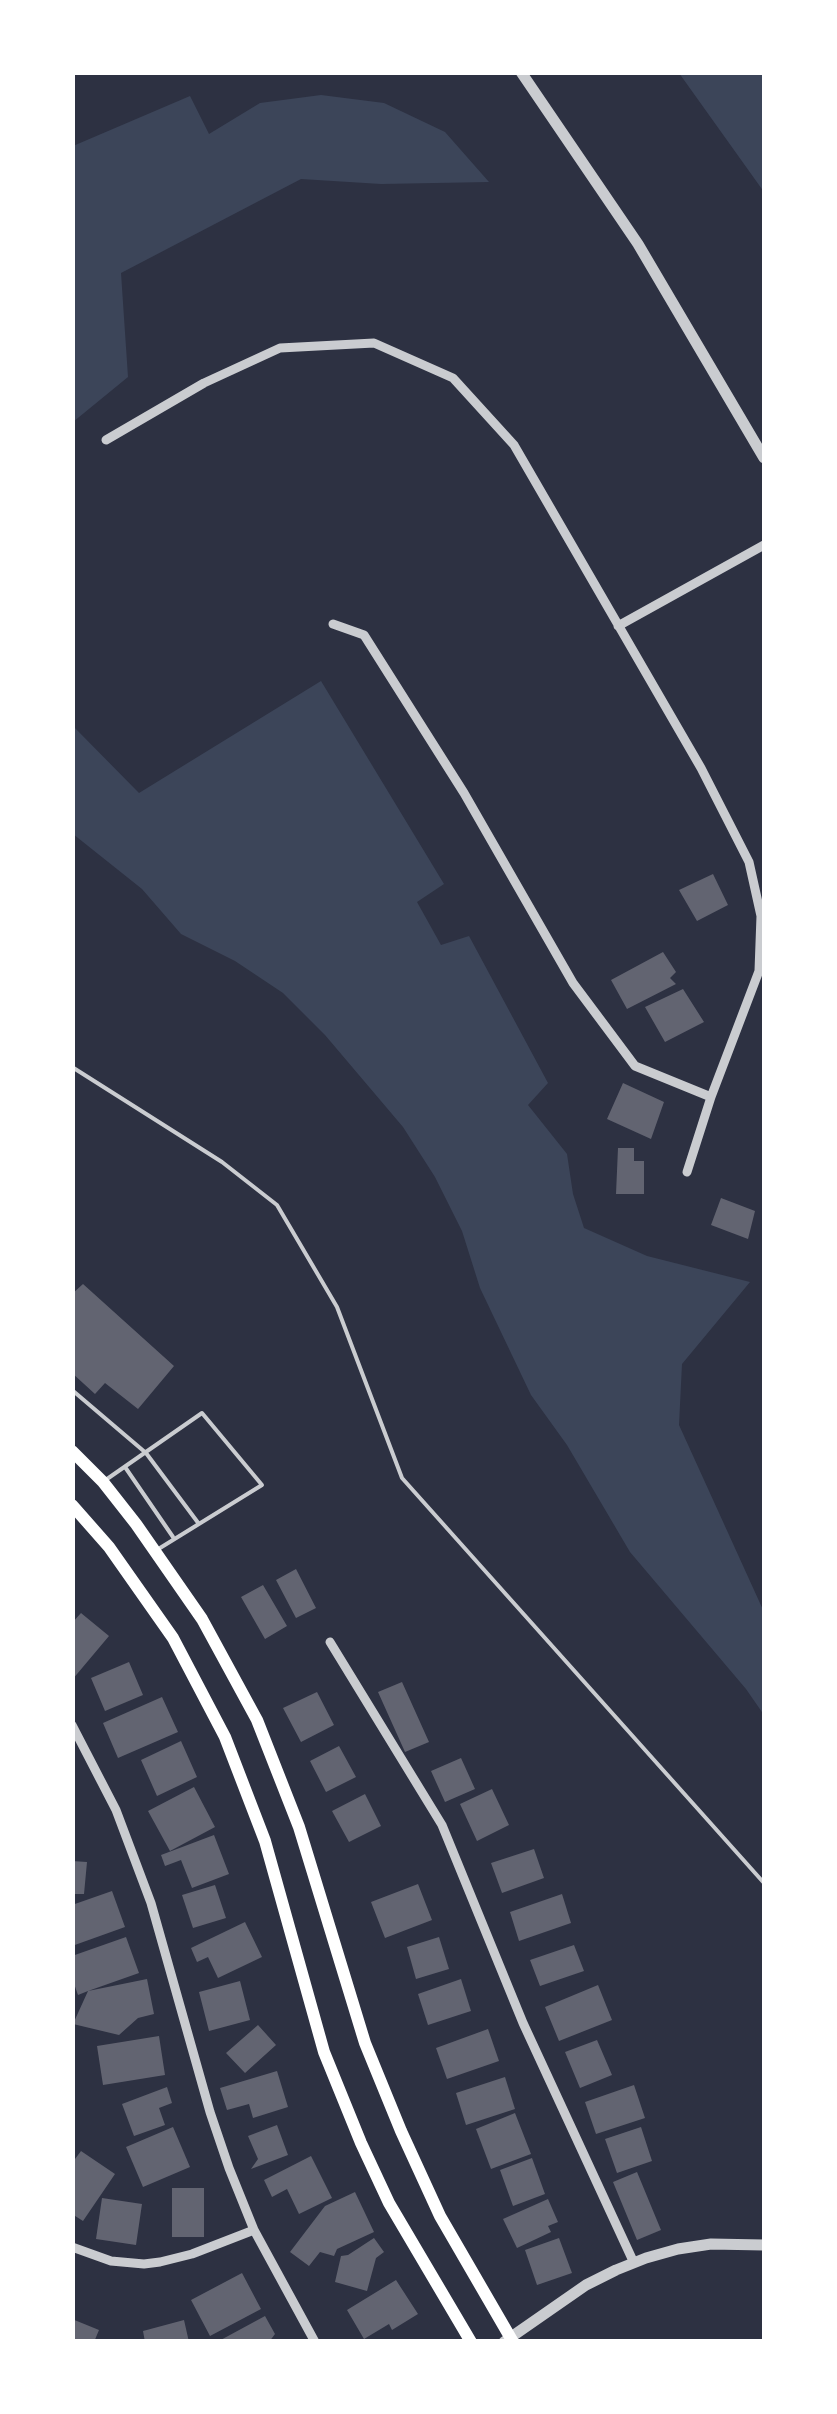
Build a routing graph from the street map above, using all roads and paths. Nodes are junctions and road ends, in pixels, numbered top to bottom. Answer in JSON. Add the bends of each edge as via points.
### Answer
{"nodes":[{"id":1,"x":520,"y":72,"type":"edge"},
{"id":2,"x":106,"y":440,"type":"dead end"},
{"id":3,"x":764,"y":458,"type":"edge"},
{"id":4,"x":764,"y":546,"type":"edge"},
{"id":5,"x":333,"y":624,"type":"dead end"},
{"id":6,"x":618,"y":626,"type":"junction"},
{"id":7,"x":72,"y":1067,"type":"edge"},
{"id":8,"x":711,"y":1098,"type":"junction"},
{"id":9,"x":687,"y":1172,"type":"dead end"},
{"id":10,"x":72,"y":1390,"type":"edge"},
{"id":11,"x":72,"y":1451,"type":"edge"},
{"id":12,"x":146,"y":1453,"type":"junction"},
{"id":13,"x":125,"y":1467,"type":"junction"},
{"id":14,"x":103,"y":1482,"type":"junction"},
{"id":15,"x":72,"y":1505,"type":"edge"},
{"id":16,"x":199,"y":1524,"type":"junction"},
{"id":17,"x":174,"y":1539,"type":"junction"},
{"id":18,"x":155,"y":1551,"type":"junction"},
{"id":19,"x":330,"y":1642,"type":"dead end"},
{"id":20,"x":72,"y":1724,"type":"edge"},
{"id":21,"x":764,"y":1882,"type":"edge"},
{"id":22,"x":254,"y":2230,"type":"junction"},
{"id":23,"x":764,"y":2245,"type":"edge"},
{"id":24,"x":72,"y":2247,"type":"edge"},
{"id":25,"x":634,"y":2263,"type":"junction"},
{"id":26,"x":509,"y":2340,"type":"edge"},
{"id":27,"x":314,"y":2342,"type":"edge"},
{"id":28,"x":471,"y":2342,"type":"edge"}],
"edges":[{"from":1,"to":3,"type":"street","via":[[638,244]]},
{"from":2,"to":6,"type":"street","via":[[280,348],[374,343],[453,378],[514,445]]},
{"from":4,"to":6,"type":"street"},
{"from":5,"to":8,"type":"street","via":[[364,634],[574,983],[635,1066]]},
{"from":6,"to":8,"type":"street","via":[[749,862],[761,916],[759,971]]},
{"from":7,"to":21,"type":"lane","via":[[278,1204],[336,1306],[402,1478]]},
{"from":8,"to":9,"type":"street"},
{"from":10,"to":12,"type":"lane"},
{"from":11,"to":14,"type":"main road"},
{"from":12,"to":13,"type":"lane"},
{"from":12,"to":16,"type":"lane"},
{"from":12,"to":16,"type":"lane","via":[[202,1413],[262,1485]]},
{"from":13,"to":14,"type":"lane"},
{"from":13,"to":17,"type":"lane"},
{"from":14,"to":18,"type":"main road"},
{"from":15,"to":28,"type":"main road","via":[[173,1638],[225,1737],[265,1841],[324,2052],[361,2144]]},
{"from":16,"to":17,"type":"lane"},
{"from":17,"to":18,"type":"lane"},
{"from":18,"to":26,"type":"main road","via":[[202,1618],[257,1720],[401,2132]]},
{"from":19,"to":25,"type":"street","via":[[442,1825],[523,2023]]},
{"from":20,"to":22,"type":"street","via":[[116,1810],[151,1903],[214,2126]]},
{"from":22,"to":24,"type":"street","via":[[160,2262],[111,2261]]},
{"from":22,"to":27,"type":"street"},
{"from":23,"to":25,"type":"street","via":[[712,2244]]},
{"from":25,"to":26,"type":"street","via":[[586,2285]]}]}
